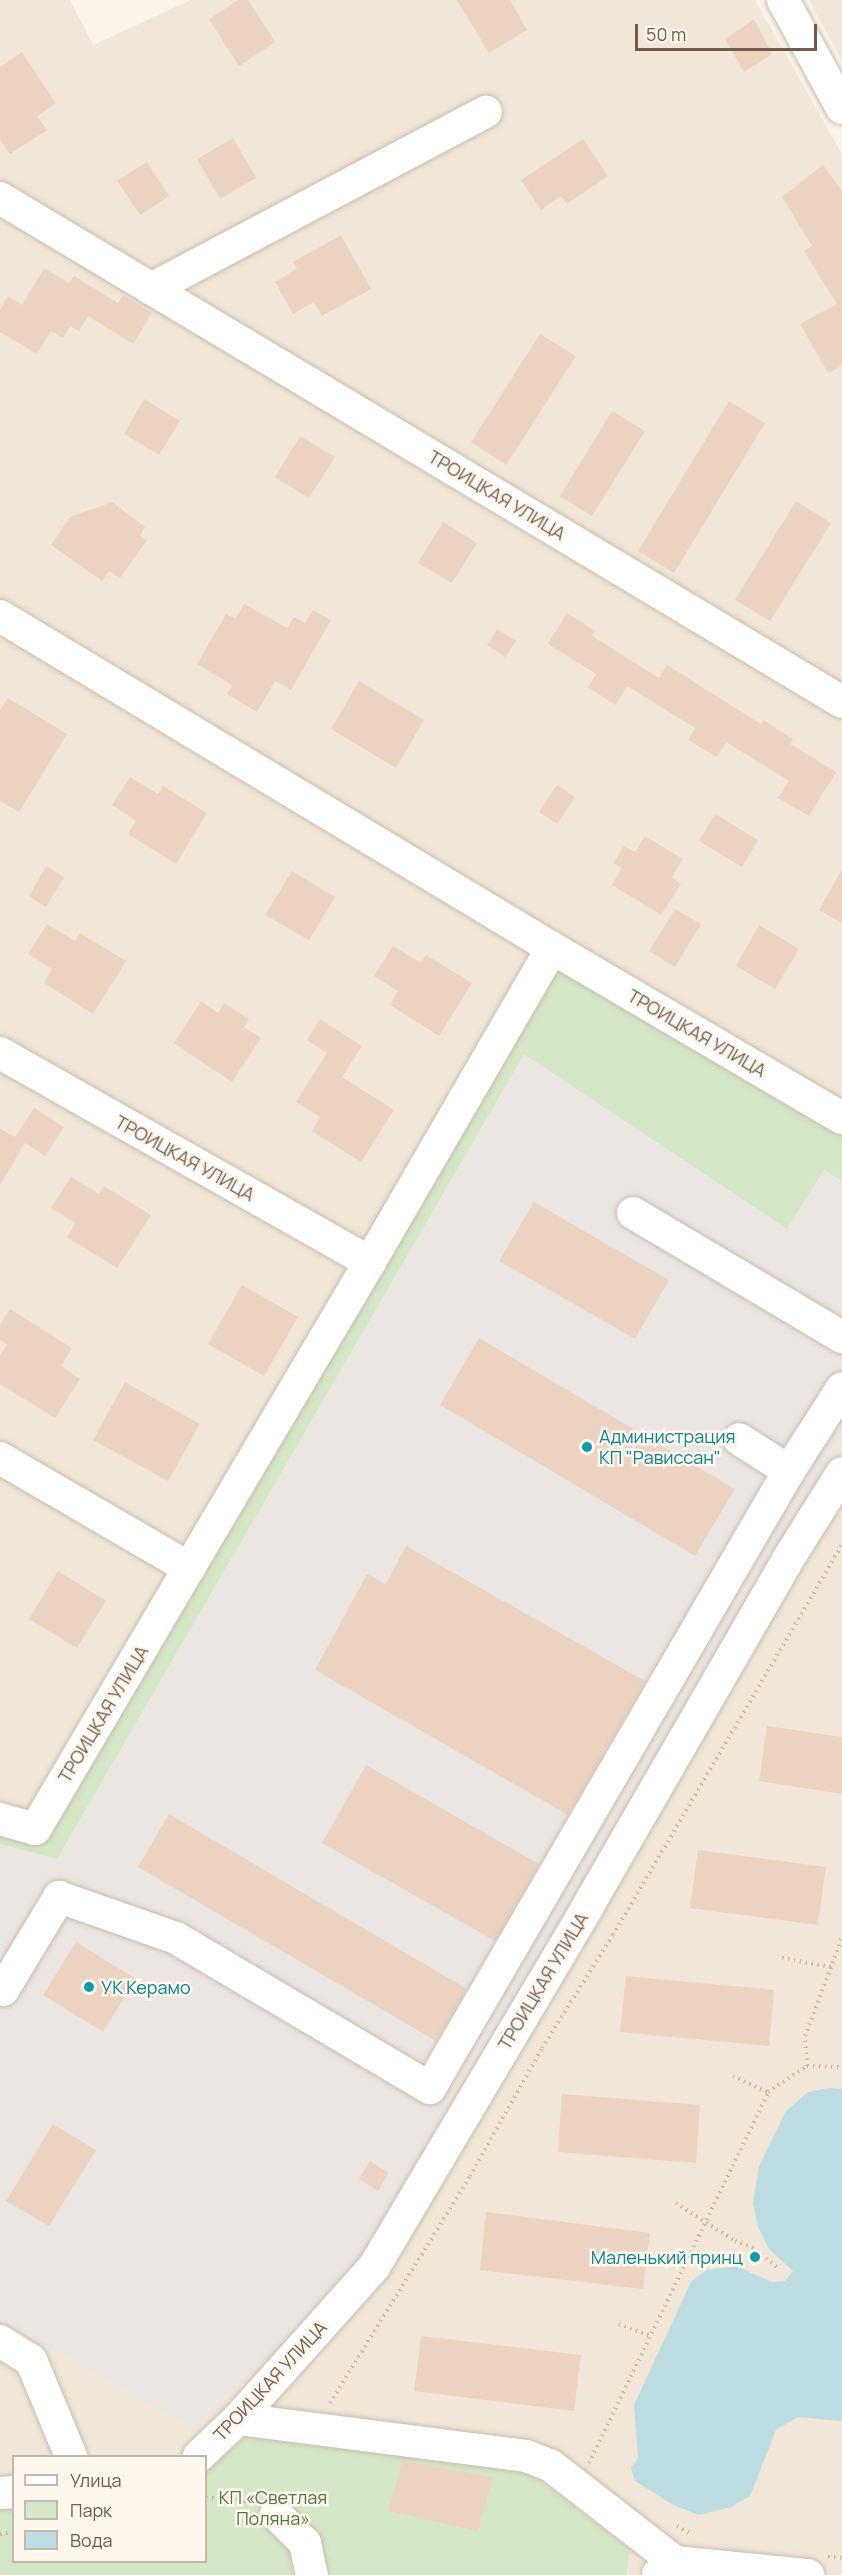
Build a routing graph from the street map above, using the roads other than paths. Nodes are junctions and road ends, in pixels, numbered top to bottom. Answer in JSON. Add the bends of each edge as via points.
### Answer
{"nodes":[{"id":1,"x":783,"y":0,"type":"edge"},
{"id":2,"x":842,"y":108,"type":"edge"},
{"id":3,"x":486,"y":112,"type":"dead end"},
{"id":4,"x":0,"y":198,"type":"edge"},
{"id":5,"x":151,"y":289,"type":"junction"},
{"id":6,"x":0,"y":616,"type":"edge"},
{"id":7,"x":842,"y":702,"type":"edge"},
{"id":8,"x":552,"y":948,"type":"junction"},
{"id":9,"x":0,"y":1053,"type":"edge"},
{"id":10,"x":842,"y":1118,"type":"edge"},
{"id":11,"x":633,"y":1213,"type":"dead end"},
{"id":12,"x":370,"y":1262,"type":"junction"},
{"id":13,"x":842,"y":1337,"type":"edge"},
{"id":14,"x":842,"y":1388,"type":"edge"},
{"id":15,"x":739,"y":1439,"type":"dead end"},
{"id":16,"x":0,"y":1458,"type":"edge"},
{"id":17,"x":789,"y":1471,"type":"junction"},
{"id":18,"x":842,"y":1473,"type":"edge"},
{"id":19,"x":189,"y":1568,"type":"junction"},
{"id":20,"x":0,"y":1819,"type":"edge"},
{"id":21,"x":3,"y":1989,"type":"dead end"},
{"id":22,"x":0,"y":2341,"type":"edge"},
{"id":23,"x":238,"y":2419,"type":"junction"},
{"id":24,"x":70,"y":2455,"type":"edge"},
{"id":25,"x":201,"y":2455,"type":"edge"},
{"id":26,"x":276,"y":2514,"type":"road end"},
{"id":27,"x":814,"y":2565,"type":"edge"},
{"id":28,"x":666,"y":2569,"type":"edge"},
{"id":29,"x":312,"y":2575,"type":"edge"}],
"edges":[{"from":1,"to":2,"type":"street"},
{"from":3,"to":5,"type":"street"},
{"from":4,"to":5,"type":"street","name":"ТРОИЦКАЯ УЛИЦА"},
{"from":5,"to":7,"type":"street","name":"ТРОИЦКАЯ УЛИЦА"},
{"from":6,"to":8,"type":"street","name":"ТРОИЦКАЯ УЛИЦА"},
{"from":8,"to":10,"type":"street","name":"ТРОИЦКАЯ УЛИЦА"},
{"from":8,"to":12,"type":"street","name":"ТРОИЦКАЯ УЛИЦА"},
{"from":9,"to":12,"type":"street","name":"ТРОИЦКАЯ УЛИЦА"},
{"from":11,"to":13,"type":"street"},
{"from":12,"to":19,"type":"street","name":"ТРОИЦКАЯ УЛИЦА"},
{"from":14,"to":17,"type":"street"},
{"from":15,"to":17,"type":"street"},
{"from":16,"to":19,"type":"street"},
{"from":17,"to":21,"type":"street","via":[[430,2088],[176,1938],[59,1897]]},
{"from":18,"to":23,"type":"street","name":"ТРОИЦКАЯ УЛИЦА","via":[[374,2267]]},
{"from":19,"to":20,"type":"street","name":"ТРОИЦКАЯ УЛИЦА","via":[[35,1829]]},
{"from":22,"to":24,"type":"street","via":[[31,2361]]},
{"from":23,"to":25,"type":"street","name":"ТРОИЦКАЯ УЛИЦА"},
{"from":23,"to":28,"type":"street","via":[[526,2456],[550,2466]]},
{"from":26,"to":29,"type":"street","via":[[304,2543]]},
{"from":27,"to":28,"type":"street"}]}
